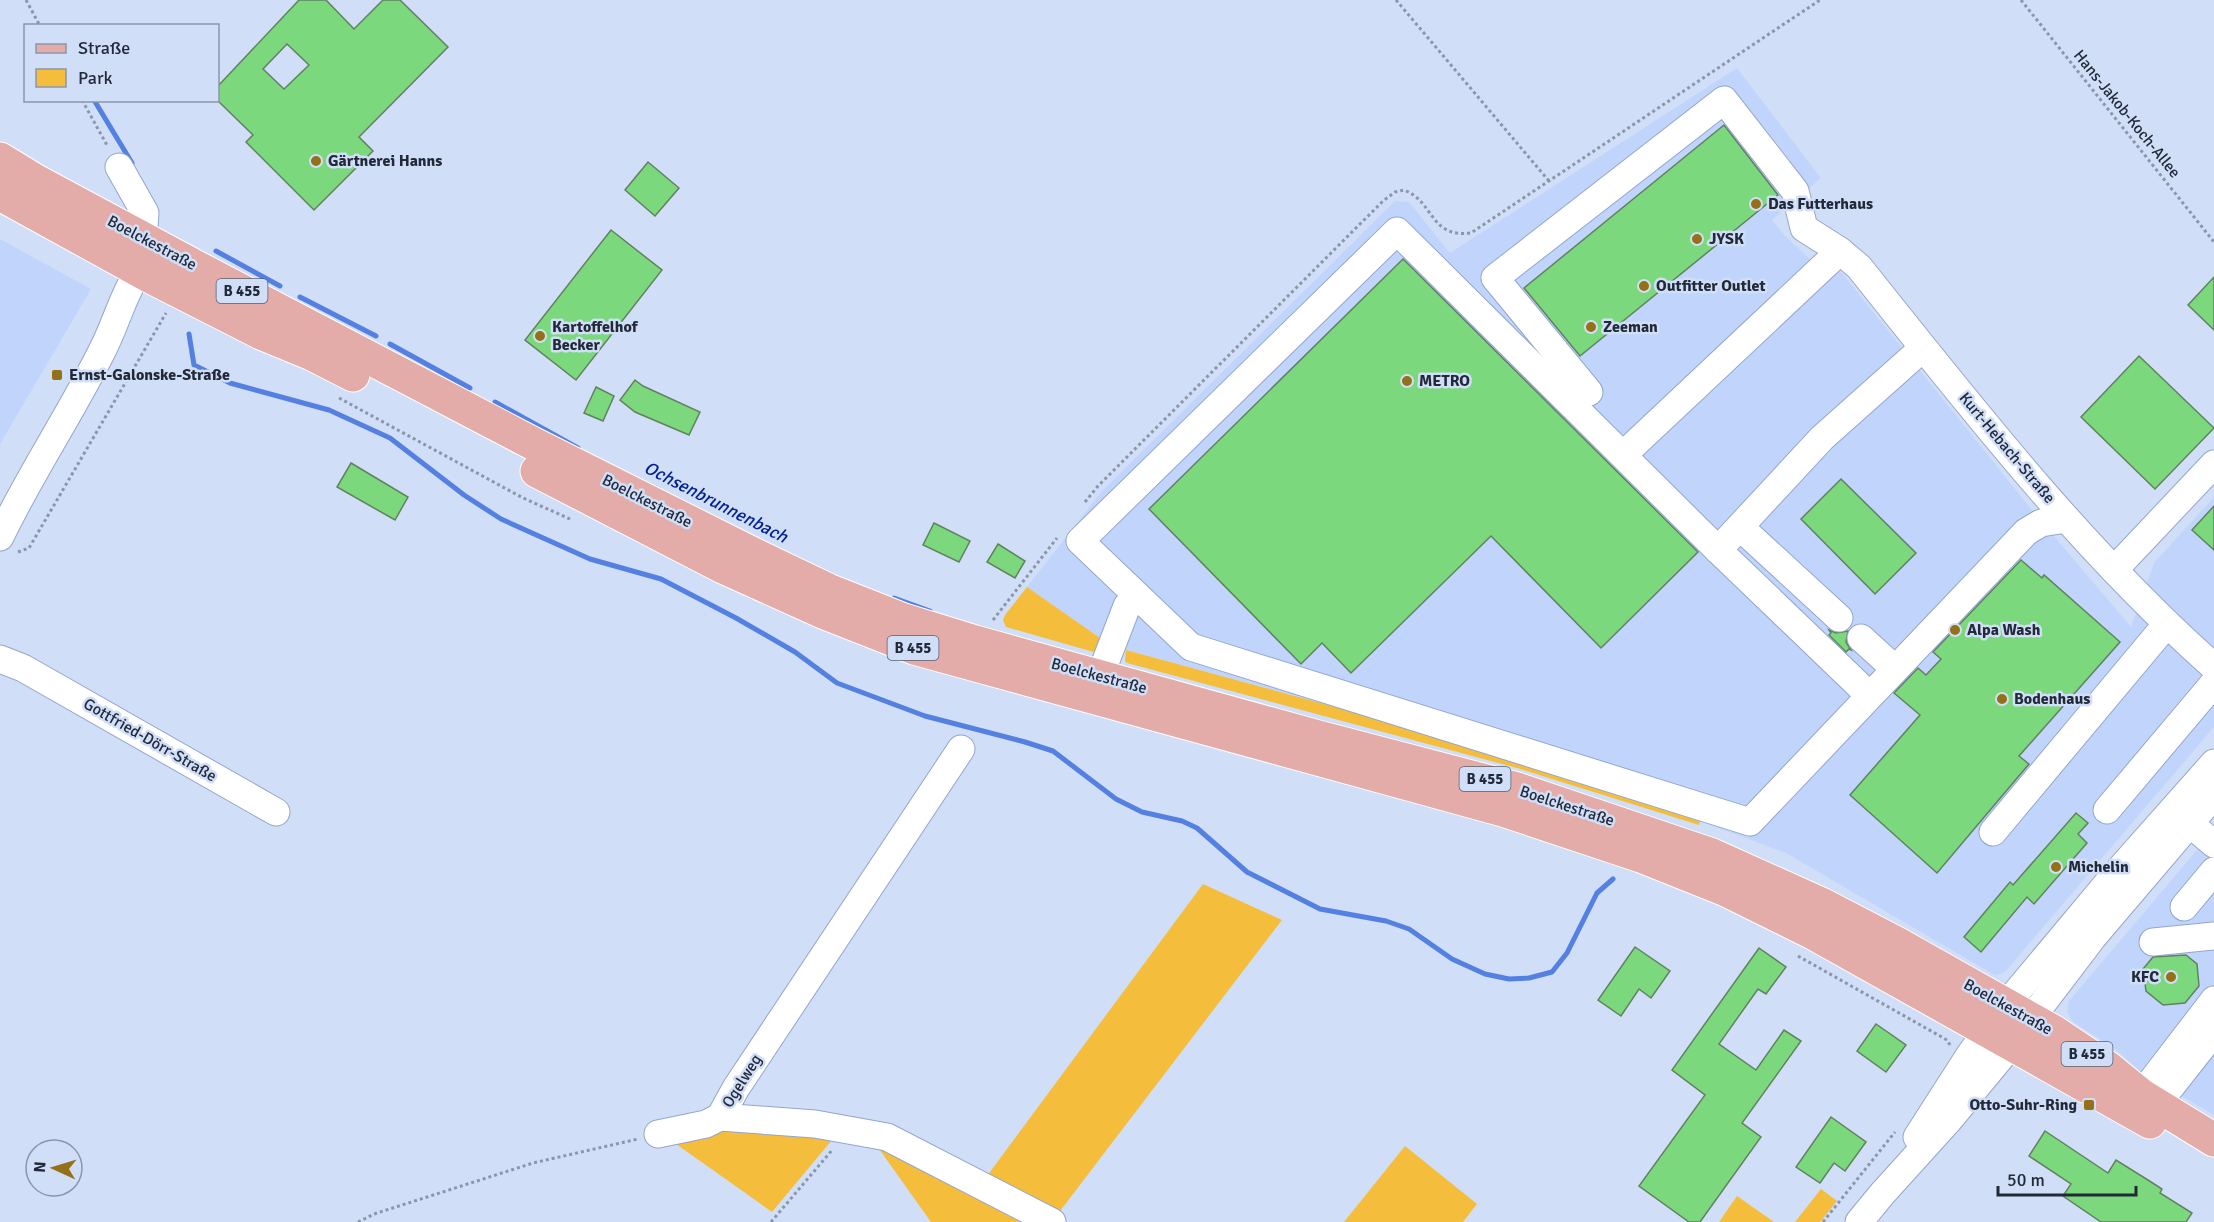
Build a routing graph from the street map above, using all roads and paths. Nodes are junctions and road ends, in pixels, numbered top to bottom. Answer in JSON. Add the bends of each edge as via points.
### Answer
{"nodes":[{"id":1,"x":26,"y":0,"type":"edge"},
{"id":2,"x":1396,"y":0,"type":"edge"},
{"id":3,"x":2020,"y":0,"type":"edge"},
{"id":4,"x":39,"y":24,"type":"edge"},
{"id":5,"x":83,"y":102,"type":"edge"},
{"id":6,"x":0,"y":159,"type":"edge"},
{"id":7,"x":119,"y":167,"type":"joint"},
{"id":8,"x":1549,"y":181,"type":"dead end"},
{"id":9,"x":0,"y":194,"type":"edge"},
{"id":10,"x":2214,"y":242,"type":"edge"},
{"id":11,"x":1840,"y":251,"type":"junction"},
{"id":12,"x":147,"y":258,"type":"junction"},
{"id":13,"x":166,"y":314,"type":"dead end"},
{"id":14,"x":1923,"y":348,"type":"junction"},
{"id":15,"x":1589,"y":392,"type":"dead end"},
{"id":16,"x":1623,"y":455,"type":"junction"},
{"id":17,"x":2214,"y":464,"type":"edge"},
{"id":18,"x":2066,"y":519,"type":"junction"},
{"id":19,"x":1740,"y":527,"type":"junction"},
{"id":20,"x":2,"y":529,"type":"edge"},
{"id":21,"x":28,"y":548,"type":"dead end"},
{"id":22,"x":1718,"y":550,"type":"junction"},
{"id":23,"x":2114,"y":570,"type":"junction"},
{"id":24,"x":1136,"y":595,"type":"junction"},
{"id":25,"x":1839,"y":618,"type":"dead end"},
{"id":26,"x":2166,"y":625,"type":"junction"},
{"id":27,"x":1861,"y":638,"type":"dead end"},
{"id":28,"x":0,"y":648,"type":"edge"},
{"id":29,"x":12,"y":663,"type":"edge"},
{"id":30,"x":2214,"y":667,"type":"edge"},
{"id":31,"x":1895,"y":669,"type":"junction"},
{"id":32,"x":1100,"y":676,"type":"junction"},
{"id":33,"x":2214,"y":683,"type":"edge"},
{"id":34,"x":1870,"y":696,"type":"junction"},
{"id":35,"x":961,"y":749,"type":"dead end"},
{"id":36,"x":2214,"y":763,"type":"edge"},
{"id":37,"x":2214,"y":795,"type":"edge"},
{"id":38,"x":2107,"y":810,"type":"dead end"},
{"id":39,"x":276,"y":812,"type":"dead end"},
{"id":40,"x":2181,"y":816,"type":"junction"},
{"id":41,"x":1993,"y":832,"type":"dead end"},
{"id":42,"x":2214,"y":844,"type":"edge"},
{"id":43,"x":2214,"y":871,"type":"edge"},
{"id":44,"x":2184,"y":907,"type":"dead end"},
{"id":45,"x":2214,"y":936,"type":"edge"},
{"id":46,"x":2153,"y":942,"type":"dead end"},
{"id":47,"x":2214,"y":1000,"type":"edge"},
{"id":48,"x":2008,"y":1025,"type":"junction"},
{"id":49,"x":2214,"y":1032,"type":"edge"},
{"id":50,"x":1947,"y":1040,"type":"dead end"},
{"id":51,"x":1952,"y":1047,"type":"dead end"},
{"id":52,"x":2149,"y":1101,"type":"junction"},
{"id":53,"x":720,"y":1117,"type":"junction"},
{"id":54,"x":850,"y":1130,"type":"junction"},
{"id":55,"x":1897,"y":1130,"type":"dead end"},
{"id":56,"x":658,"y":1134,"type":"joint"},
{"id":57,"x":2214,"y":1140,"type":"edge"},
{"id":58,"x":2214,"y":1158,"type":"edge"},
{"id":59,"x":358,"y":1222,"type":"edge"},
{"id":60,"x":771,"y":1222,"type":"edge"},
{"id":61,"x":1052,"y":1222,"type":"edge"},
{"id":62,"x":1823,"y":1222,"type":"edge"},
{"id":63,"x":1859,"y":1222,"type":"edge"}],
"edges":[{"from":1,"to":4,"type":"path"},
{"from":2,"to":8,"type":"path"},
{"from":3,"to":10,"type":"path","name":"Hans-Jakob-Koch-Allee"},
{"from":5,"to":7,"type":"path"},
{"from":6,"to":12,"type":"main road","name":"Boelckestraße","number":"B 455"},
{"from":7,"to":12,"type":"street","via":[[146,216]]},
{"from":9,"to":12,"type":"main road","name":"Boelckestraße","number":"B 455"},
{"from":11,"to":14,"type":"street","name":"Kurt-Hebach-Straße","via":[[1859,267]]},
{"from":11,"to":15,"type":"street","name":"Kurt-Hebach-Straße","via":[[1804,228],[1795,191],[1724,100],[1495,278]]},
{"from":11,"to":16,"type":"street"},
{"from":12,"to":20,"type":"street","via":[[126,293],[104,347]]},
{"from":12,"to":32,"type":"main road","name":"Boelckestraße","number":"B 455","via":[[828,590],[904,620]]},
{"from":12,"to":48,"type":"main road","name":"Boelckestraße","number":"B 455","via":[[261,333],[312,354],[723,567],[825,614],[914,648],[1503,810],[1641,856],[1768,910]]},
{"from":13,"to":21,"type":"path"},
{"from":14,"to":18,"type":"street","name":"Kurt-Hebach-Straße"},
{"from":14,"to":19,"type":"street","via":[[1822,438]]},
{"from":16,"to":22,"type":"street"},
{"from":16,"to":24,"type":"street","via":[[1397,231],[1080,541]]},
{"from":17,"to":23,"type":"street"},
{"from":18,"to":23,"type":"street","name":"Kurt-Hebach-Straße"},
{"from":18,"to":31,"type":"street","via":[[2041,522],[2026,532]]},
{"from":19,"to":22,"type":"street"},
{"from":19,"to":25,"type":"street"},
{"from":22,"to":34,"type":"street"},
{"from":23,"to":26,"type":"street","name":"Kurt-Hebach-Straße"},
{"from":24,"to":32,"type":"street","via":[[1127,606]]},
{"from":24,"to":34,"type":"street","via":[[1191,647],[1750,822]]},
{"from":26,"to":30,"type":"street","name":"Kurt-Hebach-Straße"},
{"from":26,"to":41,"type":"street"},
{"from":27,"to":31,"type":"street"},
{"from":28,"to":29,"type":"street","name":"Gottfried-Dörr-Straße"},
{"from":29,"to":39,"type":"street","name":"Gottfried-Dörr-Straße"},
{"from":31,"to":34,"type":"street"},
{"from":32,"to":48,"type":"main road","name":"Boelckestraße","number":"B 455","via":[[1479,777],[1712,855],[1896,943]]},
{"from":33,"to":38,"type":"street"},
{"from":35,"to":53,"type":"street","name":"Ogelweg"},
{"from":36,"to":40,"type":"street"},
{"from":37,"to":40,"type":"street"},
{"from":40,"to":42,"type":"street"},
{"from":40,"to":48,"type":"street","via":[[2093,937]]},
{"from":43,"to":44,"type":"street"},
{"from":45,"to":46,"type":"street"},
{"from":47,"to":52,"type":"street"},
{"from":48,"to":52,"type":"main road","name":"Boelckestraße","number":"B 455","via":[[2054,1032]]},
{"from":48,"to":58,"type":"main road","name":"Boelckestraße","number":"B 455"},
{"from":48,"to":63,"type":"street","via":[[1931,1142]]},
{"from":49,"to":52,"type":"street"},
{"from":50,"to":51,"type":"path"},
{"from":52,"to":57,"type":"main road","name":"Boelckestraße","number":"B 455"},
{"from":53,"to":54,"type":"street","name":"Ogelweg"},
{"from":53,"to":56,"type":"street","via":[[706,1124]]},
{"from":54,"to":60,"type":"path"},
{"from":54,"to":61,"type":"street","name":"Ogelweg","via":[[887,1137]]},
{"from":55,"to":62,"type":"path"},
{"from":56,"to":59,"type":"path","via":[[533,1163]]}]}
